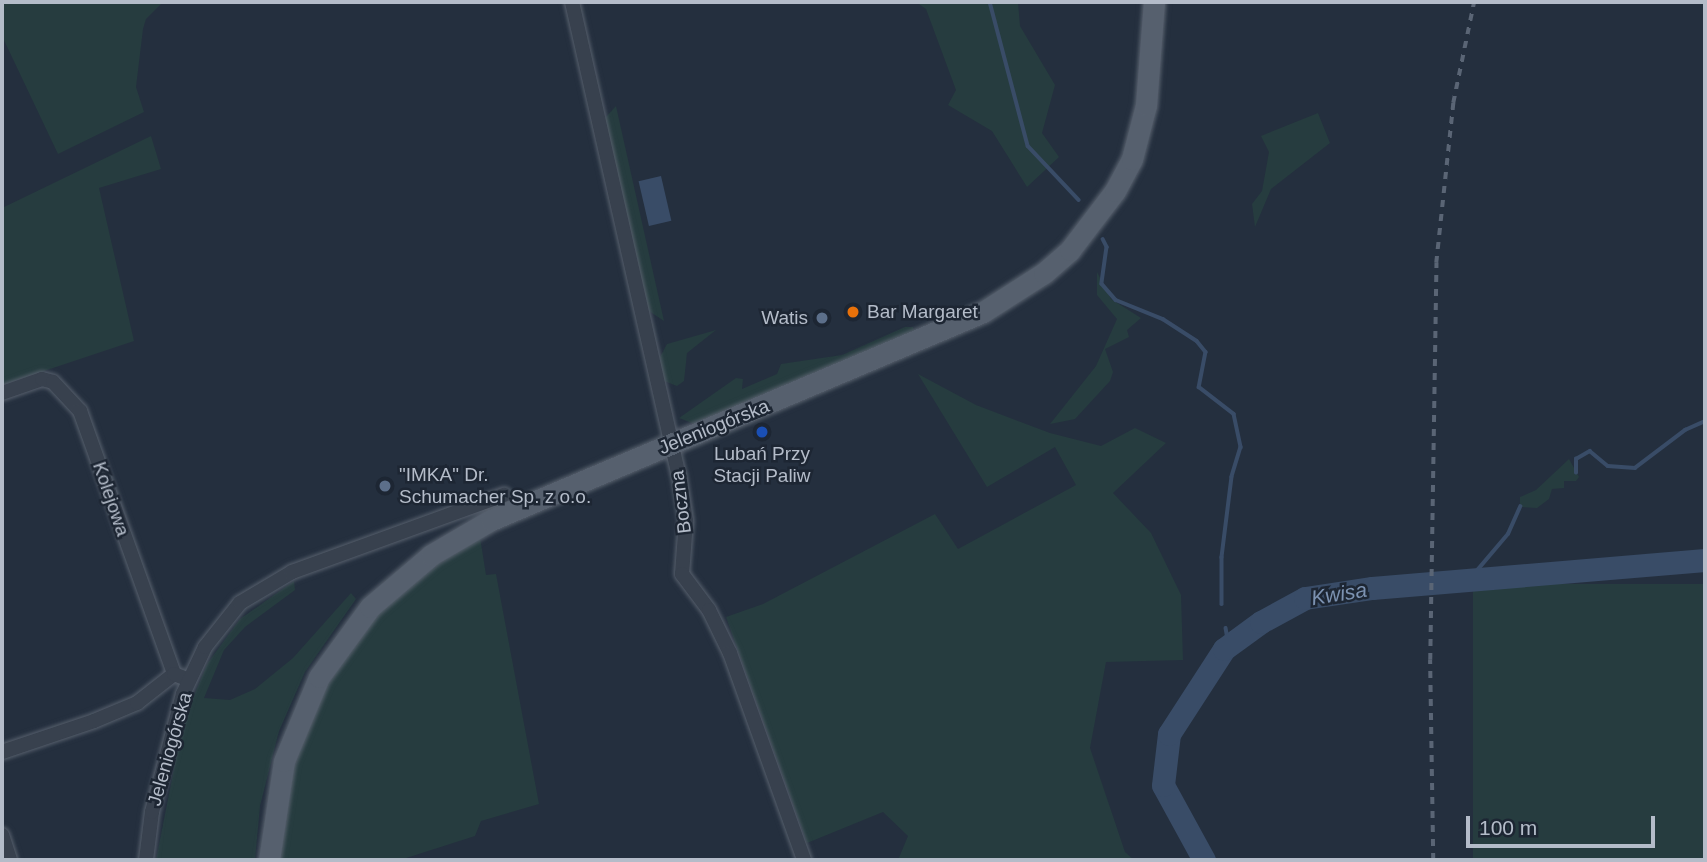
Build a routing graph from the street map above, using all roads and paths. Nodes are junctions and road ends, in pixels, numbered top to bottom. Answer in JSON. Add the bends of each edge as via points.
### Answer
{"nodes":[{"id":1,"x":572,"y":2,"type":"edge"},
{"id":2,"x":1154,"y":2,"type":"edge"},
{"id":3,"x":2,"y":393,"type":"edge"},
{"id":4,"x":672,"y":442,"type":"junction"},
{"id":5,"x":504,"y":495,"type":"dead end"},
{"id":6,"x":174,"y":674,"type":"junction"},
{"id":7,"x":190,"y":680,"type":"junction"},
{"id":8,"x":2,"y":752,"type":"edge"},
{"id":9,"x":2,"y":835,"type":"edge"},
{"id":10,"x":10,"y":860,"type":"edge"},
{"id":11,"x":146,"y":860,"type":"edge"},
{"id":12,"x":269,"y":860,"type":"edge"},
{"id":13,"x":804,"y":860,"type":"edge"}],
"edges":[{"from":1,"to":4,"type":"street","name":"Boczna"},
{"from":2,"to":4,"type":"main road","name":"Jeleniogórska","via":[[1146,105],[1132,159],[1115,191],[1070,250],[1034,280],[983,312]]},
{"from":3,"to":6,"type":"street","name":"Kolejowa","via":[[42,379],[53,382],[80,411]]},
{"from":4,"to":12,"type":"main road","name":"Jeleniogórska","via":[[464,534],[397,581],[370,607],[319,677],[295,726],[277,790]]},
{"from":4,"to":13,"type":"street","name":"Boczna","via":[[685,521],[682,574],[709,610],[730,653]]},
{"from":5,"to":7,"type":"street","name":"Jeleniogórska","via":[[292,572],[256,591],[224,620]]},
{"from":6,"to":7,"type":"street"},
{"from":6,"to":8,"type":"street","via":[[137,703]]},
{"from":7,"to":11,"type":"street","name":"Jeleniogórska","via":[[163,763]]},
{"from":9,"to":10,"type":"street"}]}
